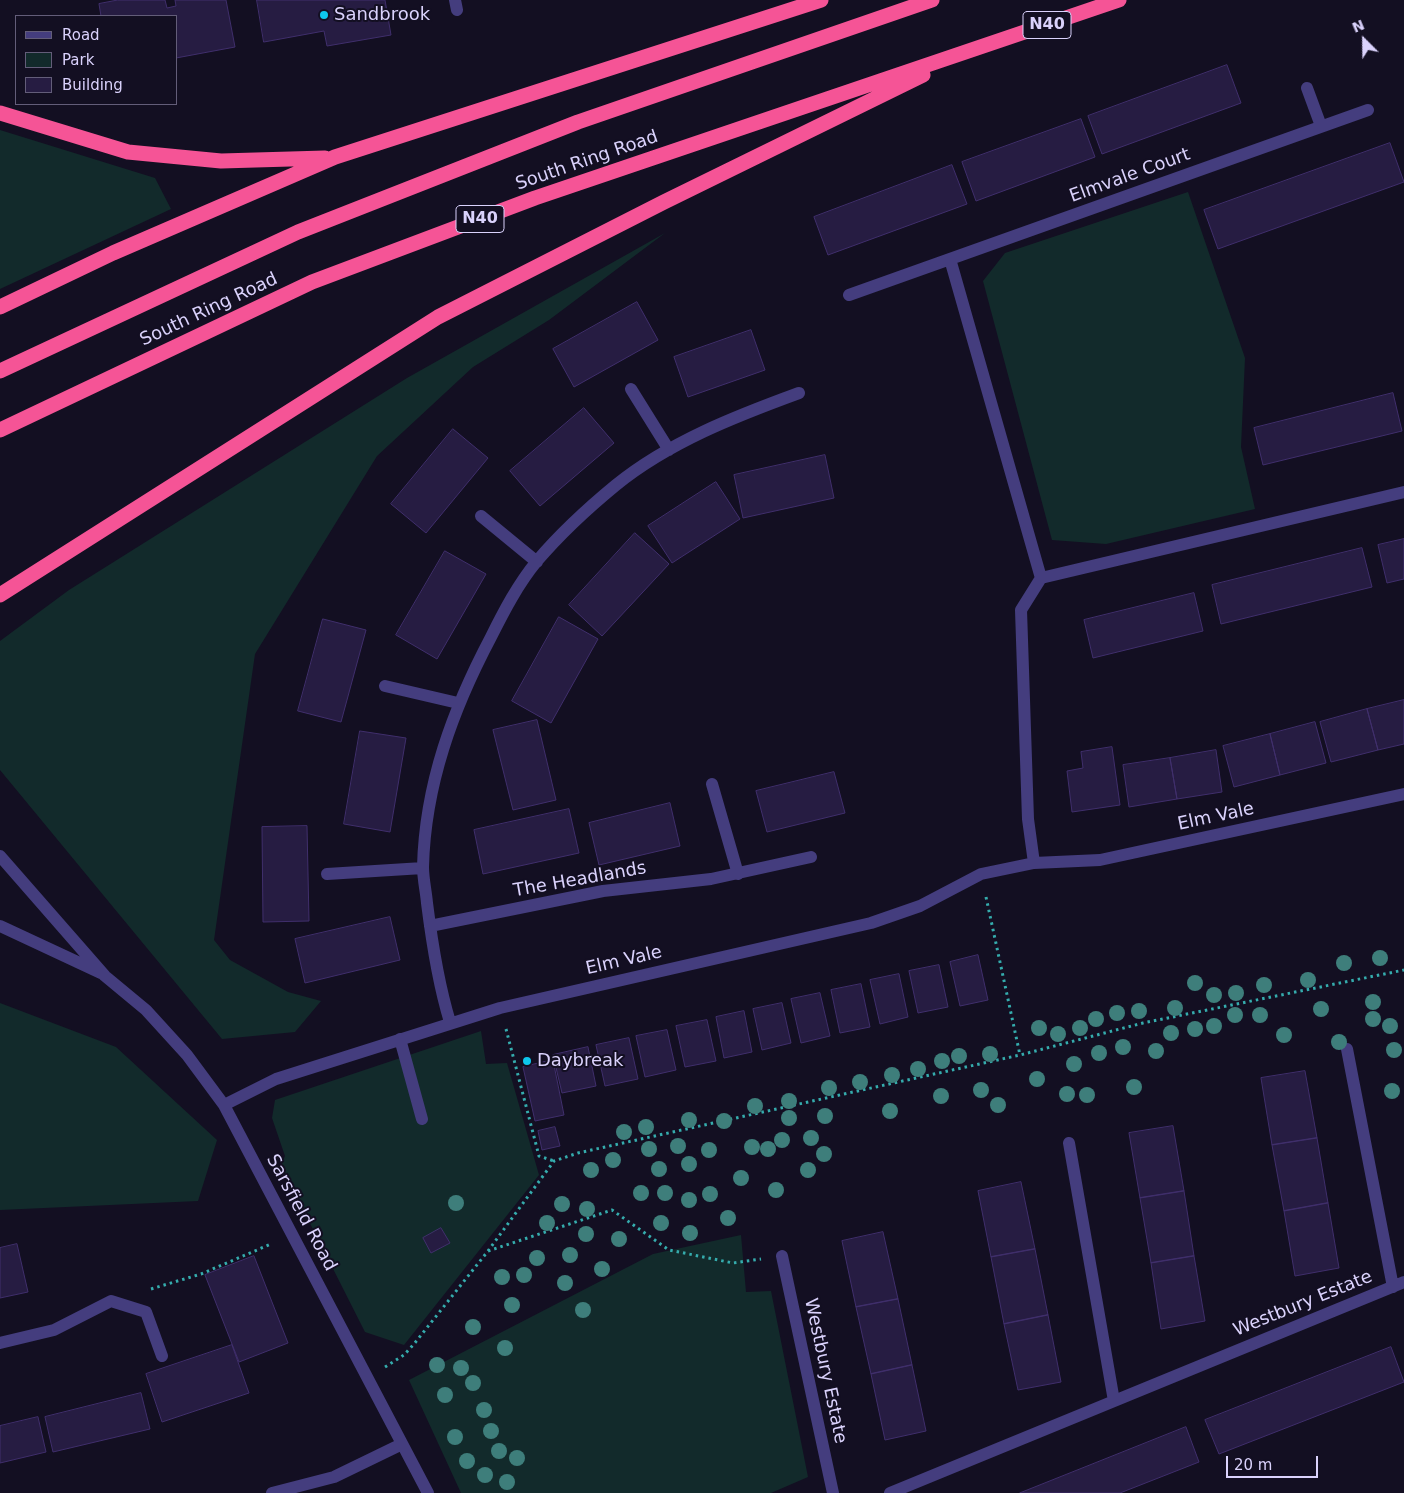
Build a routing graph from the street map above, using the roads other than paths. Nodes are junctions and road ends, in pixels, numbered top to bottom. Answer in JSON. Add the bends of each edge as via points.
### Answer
{"nodes":[{"id":1,"x":821,"y":0,"type":"edge"},
{"id":2,"x":932,"y":0,"type":"edge"},
{"id":3,"x":1119,"y":0,"type":"edge"},
{"id":4,"x":976,"y":49,"type":"junction"},
{"id":5,"x":1307,"y":88,"type":"dead end"},
{"id":6,"x":1368,"y":110,"type":"dead end"},
{"id":7,"x":0,"y":113,"type":"edge"},
{"id":8,"x":1321,"y":126,"type":"junction"},
{"id":9,"x":335,"y":158,"type":"junction"},
{"id":10,"x":950,"y":259,"type":"junction"},
{"id":11,"x":849,"y":296,"type":"dead end"},
{"id":12,"x":0,"y":307,"type":"edge"},
{"id":13,"x":0,"y":371,"type":"edge"},
{"id":14,"x":632,"y":389,"type":"dead end"},
{"id":15,"x":799,"y":392,"type":"dead end"},
{"id":16,"x":0,"y":430,"type":"edge"},
{"id":17,"x":669,"y":450,"type":"junction"},
{"id":18,"x":1404,"y":492,"type":"edge"},
{"id":19,"x":480,"y":516,"type":"dead end"},
{"id":20,"x":537,"y":562,"type":"junction"},
{"id":21,"x":1041,"y":578,"type":"junction"},
{"id":22,"x":0,"y":595,"type":"edge"},
{"id":23,"x":385,"y":686,"type":"dead end"},
{"id":24,"x":458,"y":703,"type":"junction"},
{"id":25,"x":712,"y":784,"type":"dead end"},
{"id":26,"x":1404,"y":794,"type":"edge"},
{"id":27,"x":0,"y":856,"type":"edge"},
{"id":28,"x":811,"y":857,"type":"dead end"},
{"id":29,"x":1034,"y":863,"type":"junction"},
{"id":30,"x":423,"y":868,"type":"junction"},
{"id":31,"x":327,"y":874,"type":"dead end"},
{"id":32,"x":738,"y":874,"type":"junction"},
{"id":33,"x":0,"y":926,"type":"edge"},
{"id":34,"x":430,"y":926,"type":"junction"},
{"id":35,"x":0,"y":935,"type":"edge"},
{"id":36,"x":42,"y":946,"type":"junction"},
{"id":37,"x":105,"y":976,"type":"junction"},
{"id":38,"x":450,"y":1022,"type":"junction"},
{"id":39,"x":400,"y":1039,"type":"junction"},
{"id":40,"x":1347,"y":1049,"type":"dead end"},
{"id":41,"x":224,"y":1106,"type":"junction"},
{"id":42,"x":422,"y":1119,"type":"dead end"},
{"id":43,"x":1069,"y":1143,"type":"dead end"},
{"id":44,"x":782,"y":1256,"type":"road end"},
{"id":45,"x":1399,"y":1284,"type":"edge"},
{"id":46,"x":0,"y":1343,"type":"edge"},
{"id":47,"x":162,"y":1356,"type":"dead end"},
{"id":48,"x":1114,"y":1401,"type":"junction"},
{"id":49,"x":402,"y":1444,"type":"junction"},
{"id":50,"x":272,"y":1493,"type":"edge"},
{"id":51,"x":428,"y":1493,"type":"edge"},
{"id":52,"x":833,"y":1493,"type":"edge"},
{"id":53,"x":890,"y":1493,"type":"edge"}],
"edges":[{"from":1,"to":9,"type":"highway"},
{"from":2,"to":13,"type":"highway","name":"South Ring Road","via":[[578,122],[298,232]]},
{"from":3,"to":4,"type":"highway","name":"South Ring Road","number":"N40"},
{"from":4,"to":16,"type":"highway","name":"South Ring Road","number":"N40","via":[[535,198],[312,282]]},
{"from":4,"to":22,"type":"highway","via":[[438,317]]},
{"from":5,"to":8,"type":"street"},
{"from":6,"to":8,"type":"street","name":"Elmvale Court"},
{"from":7,"to":9,"type":"highway","via":[[128,152],[221,161]]},
{"from":8,"to":10,"type":"street","name":"Elmvale Court"},
{"from":9,"to":12,"type":"highway","via":[[113,253]]},
{"from":10,"to":11,"type":"street","name":"Elmvale Court"},
{"from":10,"to":21,"type":"street"},
{"from":14,"to":17,"type":"street"},
{"from":15,"to":17,"type":"street","via":[[736,417]]},
{"from":17,"to":20,"type":"street","via":[[616,484]]},
{"from":18,"to":21,"type":"street"},
{"from":19,"to":20,"type":"street"},
{"from":20,"to":24,"type":"street","via":[[510,601]]},
{"from":21,"to":29,"type":"street","via":[[1021,610],[1028,819]]},
{"from":23,"to":24,"type":"street"},
{"from":24,"to":30,"type":"street","via":[[441,749]]},
{"from":25,"to":32,"type":"street"},
{"from":26,"to":29,"type":"street","name":"Elm Vale","via":[[1100,860]]},
{"from":27,"to":37,"type":"street","name":"Sarsfield Road"},
{"from":28,"to":32,"type":"street","name":"The Headlands"},
{"from":29,"to":38,"type":"street","name":"Elm Vale","via":[[981,874],[920,906],[871,923]]},
{"from":30,"to":31,"type":"street"},
{"from":30,"to":34,"type":"street"},
{"from":32,"to":34,"type":"street","name":"The Headlands","via":[[602,891]]},
{"from":33,"to":36,"type":"street","name":"Sarsfield Road"},
{"from":34,"to":38,"type":"street","via":[[440,990]]},
{"from":35,"to":36,"type":"street"},
{"from":36,"to":37,"type":"street","name":"Sarsfield Road"},
{"from":37,"to":41,"type":"street","name":"Sarsfield Road","via":[[146,1010],[187,1055]]},
{"from":38,"to":39,"type":"street","name":"Elm Vale"},
{"from":39,"to":41,"type":"street","name":"Elm Vale","via":[[276,1079]]},
{"from":39,"to":42,"type":"street"},
{"from":40,"to":45,"type":"street","name":"Westbury Estate"},
{"from":41,"to":49,"type":"street","name":"Sarsfield Road"},
{"from":43,"to":48,"type":"street"},
{"from":44,"to":52,"type":"street","name":"Westbury Estate"},
{"from":45,"to":48,"type":"street","name":"Westbury Estate"},
{"from":46,"to":47,"type":"street","via":[[54,1330],[111,1301],[146,1312]]},
{"from":48,"to":53,"type":"street","name":"Westbury Estate"},
{"from":49,"to":50,"type":"street","via":[[334,1478]]},
{"from":49,"to":51,"type":"street","name":"Sarsfield Road"}]}
